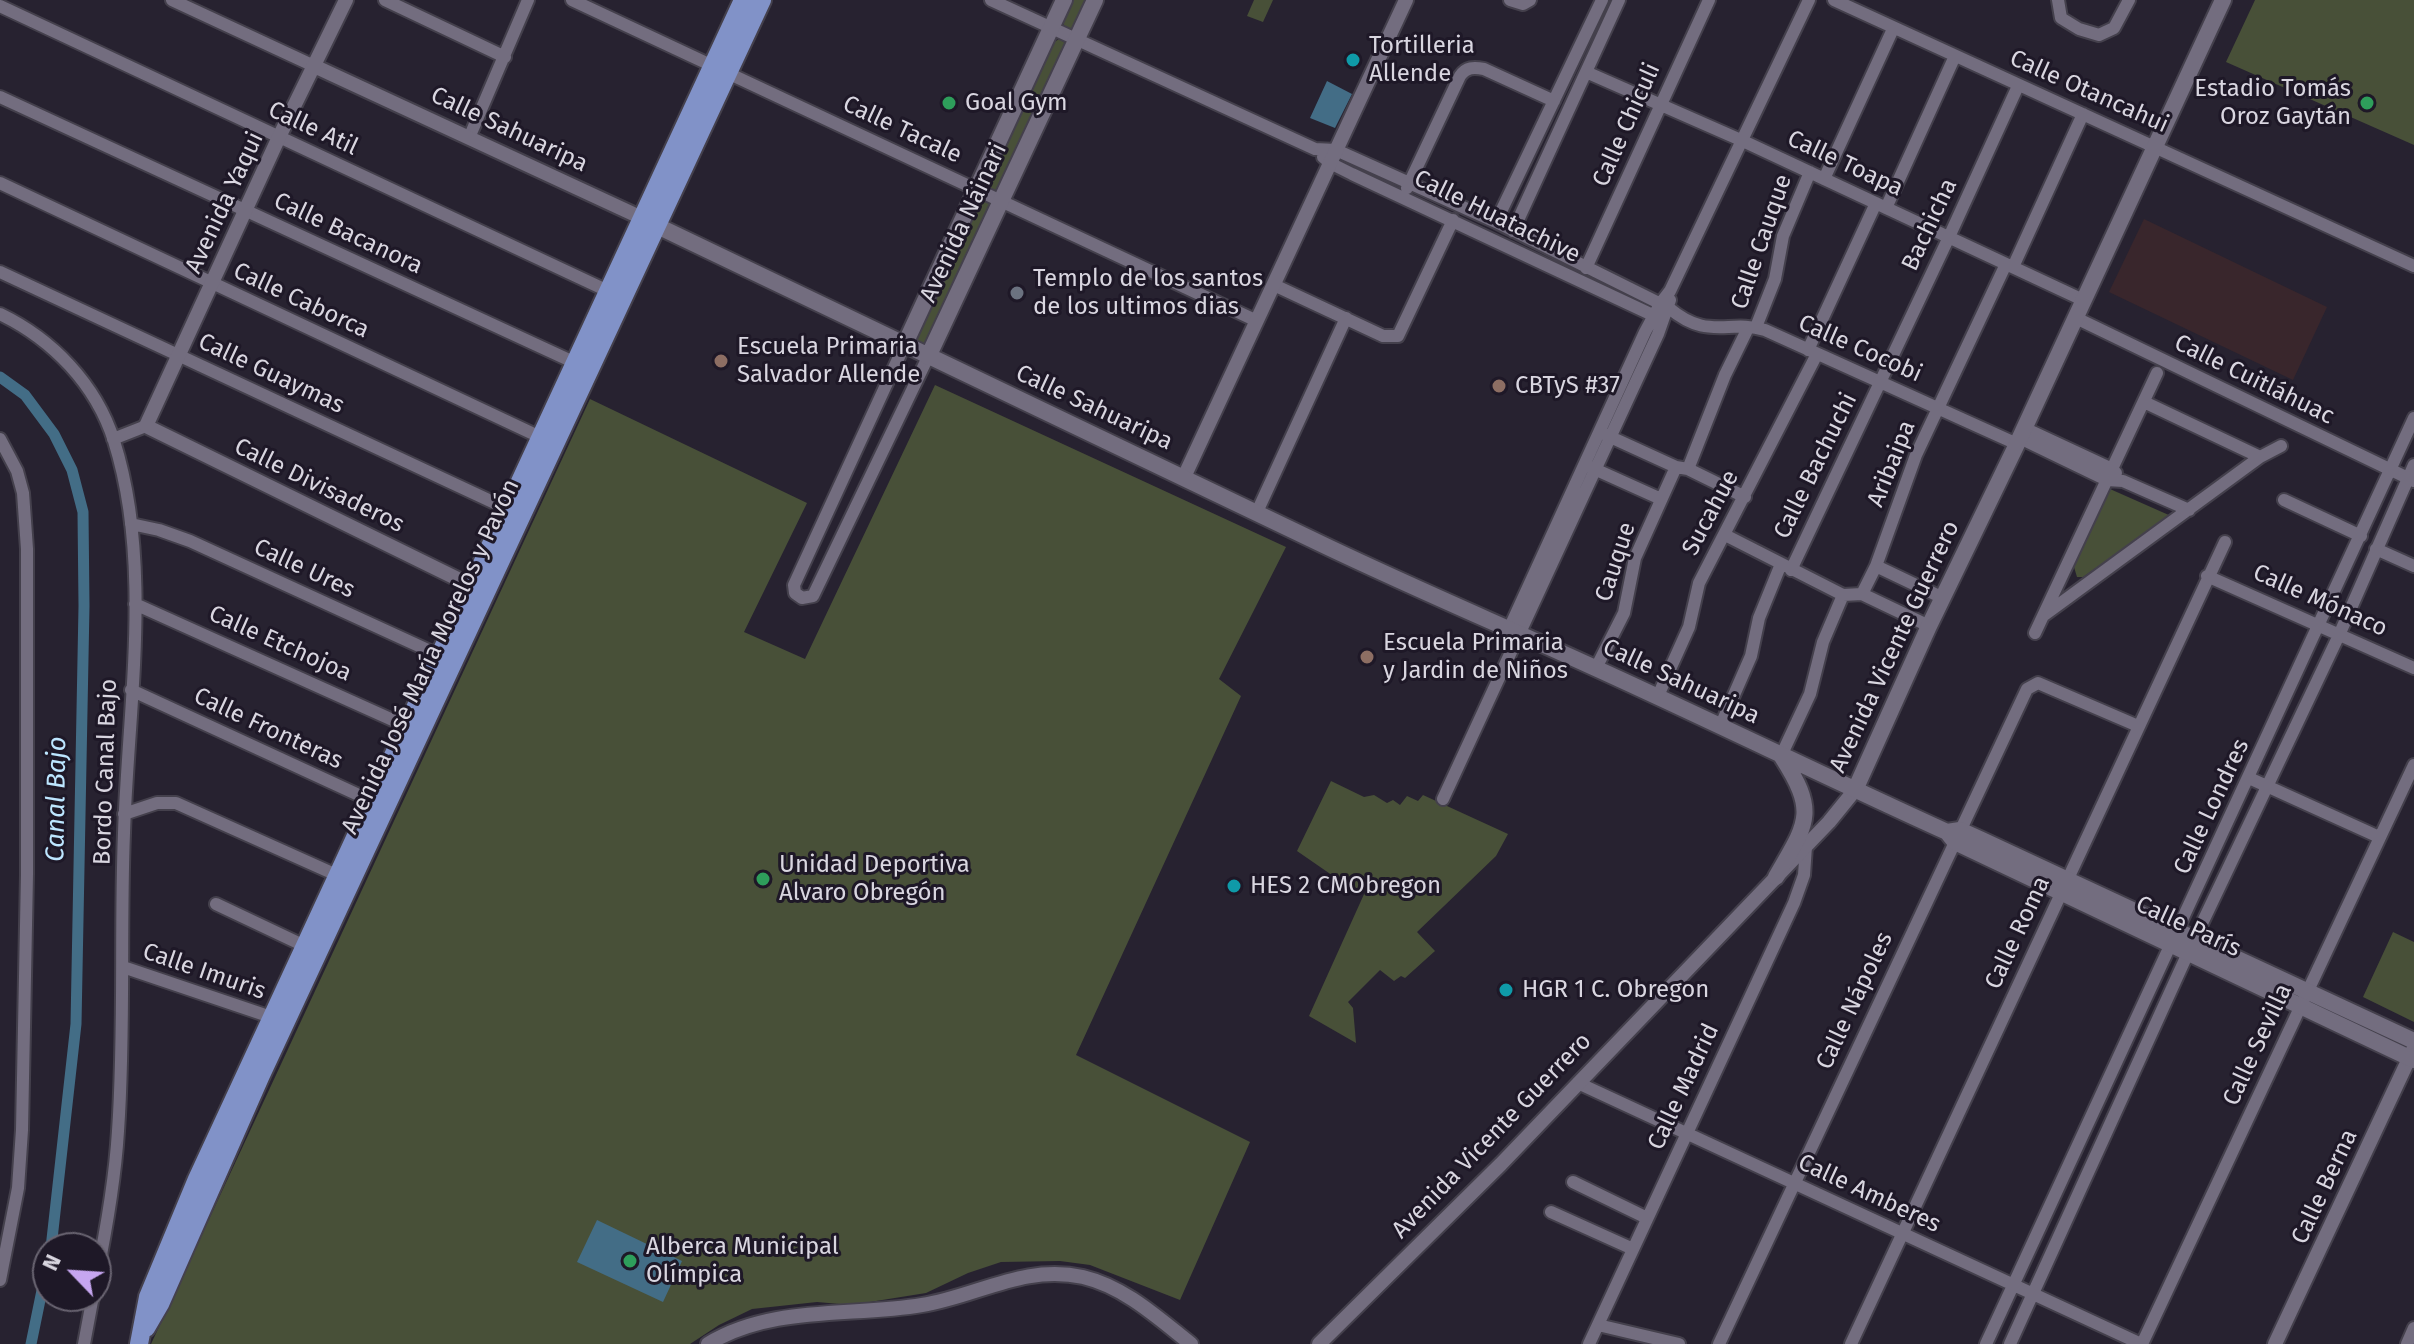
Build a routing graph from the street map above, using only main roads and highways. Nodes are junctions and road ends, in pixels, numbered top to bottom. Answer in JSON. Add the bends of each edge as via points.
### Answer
{"nodes":[{"id":1,"x":743,"y":0,"type":"edge"},
{"id":2,"x":762,"y":0,"type":"edge"},
{"id":3,"x":1064,"y":0,"type":"edge"},
{"id":4,"x":1095,"y":0,"type":"edge"},
{"id":5,"x":2223,"y":0,"type":"edge"},
{"id":6,"x":720,"y":70,"type":"junction"},
{"id":7,"x":650,"y":222,"type":"junction"},
{"id":8,"x":904,"y":346,"type":"junction"},
{"id":9,"x":928,"y":357,"type":"junction"},
{"id":10,"x":583,"y":367,"type":"junction"},
{"id":11,"x":515,"y":512,"type":"junction"},
{"id":12,"x":447,"y":659,"type":"junction"},
{"id":13,"x":1781,"y":756,"type":"junction"},
{"id":14,"x":1855,"y":790,"type":"junction"},
{"id":15,"x":379,"y":804,"type":"junction"},
{"id":16,"x":1776,"y":877,"type":"road end"},
{"id":17,"x":311,"y":949,"type":"junction"},
{"id":18,"x":2303,"y":1000,"type":"junction"},
{"id":19,"x":2414,"y":1041,"type":"edge"},
{"id":20,"x":2412,"y":1055,"type":"edge"},
{"id":21,"x":244,"y":1096,"type":"junction"},
{"id":22,"x":140,"y":1339,"type":"edge"}],
"edges":[{"from":1,"to":6,"type":"main road","name":"Avenida José María Morelos y Pavón"},
{"from":2,"to":6,"type":"main road","name":"Avenida José María Morelos y Pavón"},
{"from":3,"to":8,"type":"main road","name":"Avenida Náinari"},
{"from":4,"to":9,"type":"main road","name":"Avenida Náinari"},
{"from":5,"to":14,"type":"main road","name":"Avenida Vicente Guerrero"},
{"from":6,"to":7,"type":"main road","name":"Avenida José María Morelos y Pavón"},
{"from":7,"to":8,"type":"main road","name":"Calle Sahuaripa"},
{"from":7,"to":10,"type":"main road","name":"Avenida José María Morelos y Pavón"},
{"from":7,"to":10,"type":"main road","name":"Avenida José María Morelos y Pavón","via":[[608,291]]},
{"from":8,"to":9,"type":"main road","name":"Calle Sahuaripa"},
{"from":9,"to":13,"type":"main road","name":"Calle Sahuaripa"},
{"from":10,"to":11,"type":"main road","name":"Avenida José María Morelos y Pavón"},
{"from":10,"to":11,"type":"main road","name":"Avenida José María Morelos y Pavón","via":[[540,437]]},
{"from":11,"to":12,"type":"main road","name":"Avenida José María Morelos y Pavón"},
{"from":11,"to":12,"type":"main road","name":"Avenida José María Morelos y Pavón","via":[[472,586]]},
{"from":12,"to":15,"type":"main road","name":"Avenida José María Morelos y Pavón"},
{"from":12,"to":15,"type":"main road","name":"Avenida José María Morelos y Pavón","via":[[406,726]]},
{"from":13,"to":14,"type":"main road","name":"Calle Sahuaripa"},
{"from":13,"to":16,"type":"main road","via":[[1802,789],[1805,807],[1801,830]]},
{"from":14,"to":18,"type":"main road","name":"Calle París"},
{"from":15,"to":17,"type":"main road","name":"Avenida José María Morelos y Pavón"},
{"from":17,"to":21,"type":"main road","name":"Avenida José María Morelos y Pavón"},
{"from":17,"to":21,"type":"main road","name":"Avenida José María Morelos y Pavón","via":[[271,1017]]},
{"from":18,"to":19,"type":"main road","name":"Calle París"},
{"from":18,"to":20,"type":"main road","name":"Calle París"},
{"from":21,"to":22,"type":"main road","name":"Avenida José María Morelos y Pavón","via":[[148,1297]]}]}
